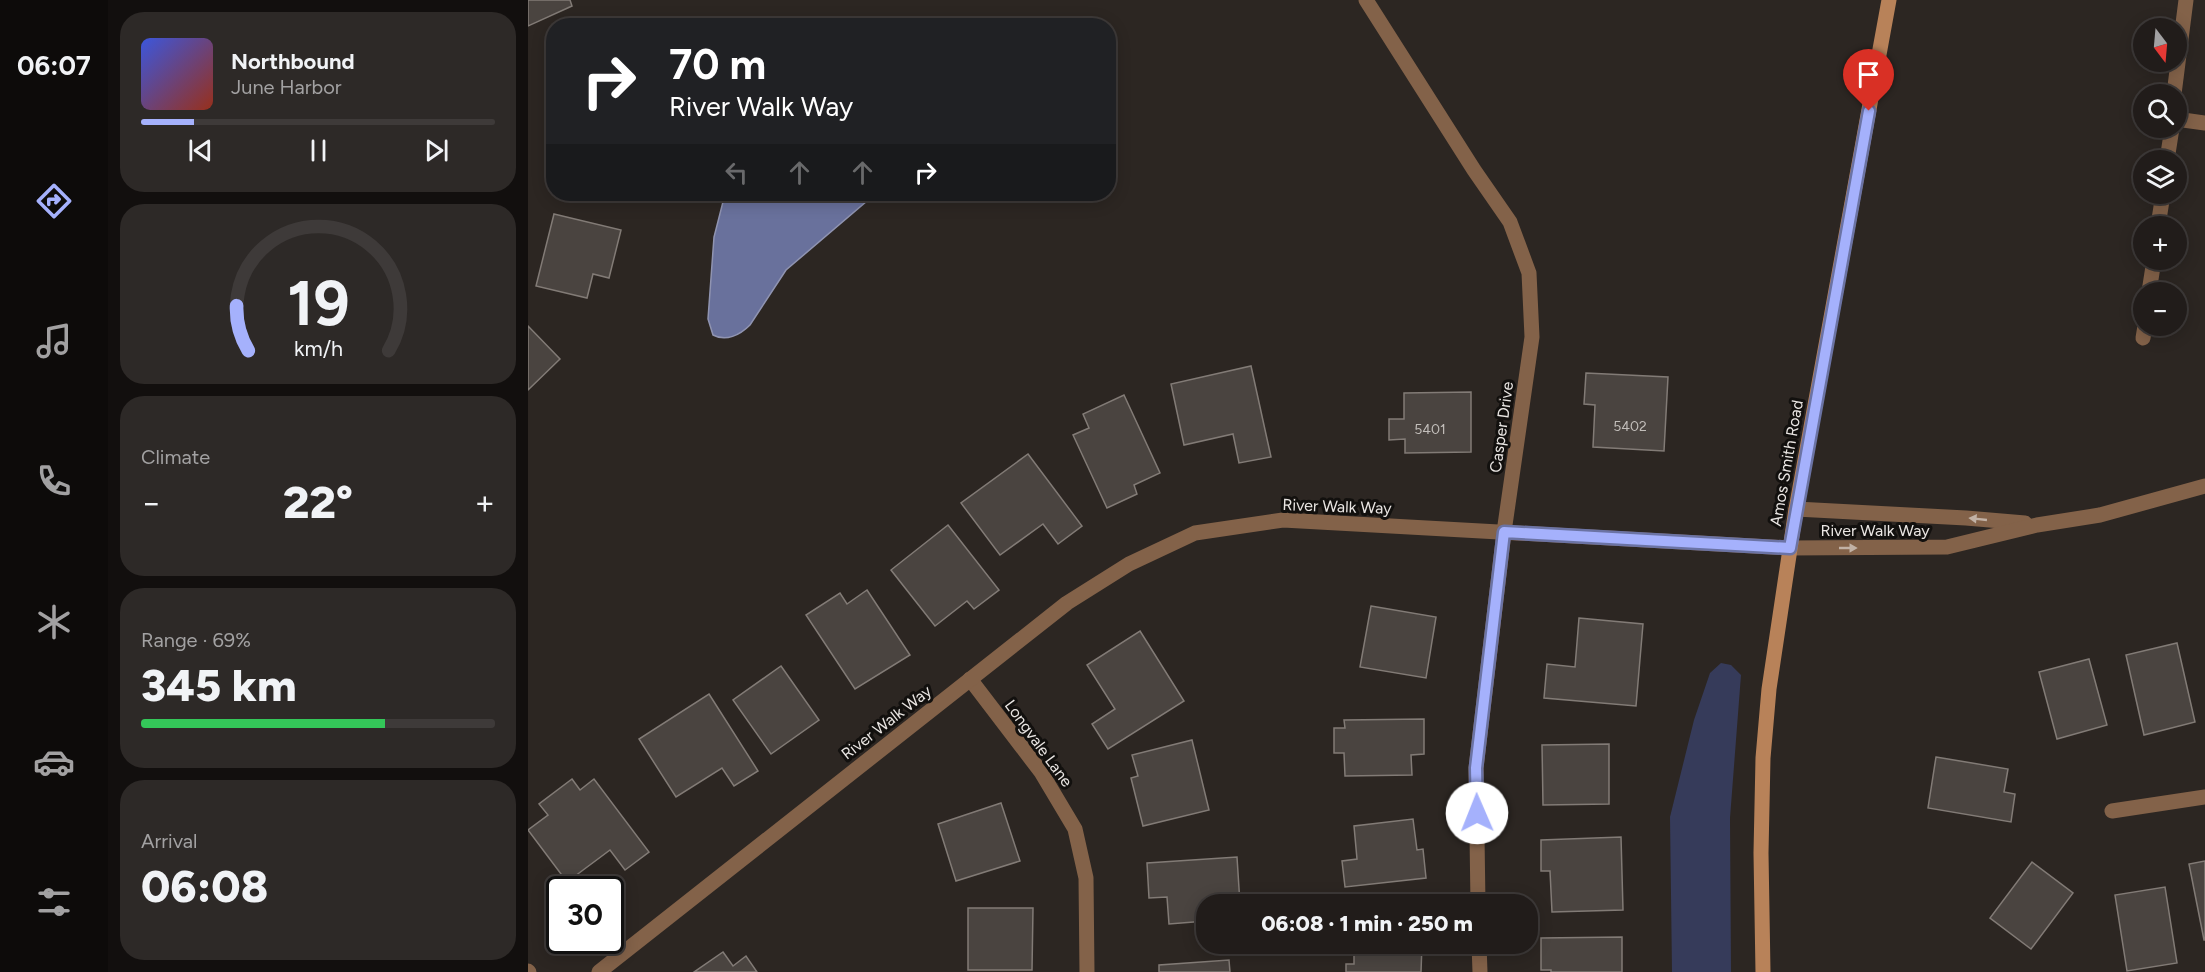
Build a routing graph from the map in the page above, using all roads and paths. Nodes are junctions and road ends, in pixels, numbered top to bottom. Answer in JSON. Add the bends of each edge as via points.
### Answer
{"nodes":[{"id":1,"x":1366,"y":0,"type":"edge"},
{"id":2,"x":1888,"y":0,"type":"edge"},
{"id":3,"x":2186,"y":0,"type":"edge"},
{"id":4,"x":2176,"y":84,"type":"edge"},
{"id":5,"x":2187,"y":121,"type":"edge"},
{"id":6,"x":2205,"y":123,"type":"edge"},
{"id":7,"x":2205,"y":486,"type":"edge"},
{"id":8,"x":1796,"y":509,"type":"junction"},
{"id":9,"x":2037,"y":525,"type":"junction"},
{"id":10,"x":1504,"y":532,"type":"junction"},
{"id":11,"x":1790,"y":548,"type":"junction"},
{"id":12,"x":970,"y":679,"type":"junction"},
{"id":13,"x":2205,"y":797,"type":"edge"},
{"id":14,"x":2112,"y":811,"type":"dead end"},
{"id":15,"x":1478,"y":894,"type":"edge"},
{"id":16,"x":1479,"y":954,"type":"edge"},
{"id":17,"x":599,"y":972,"type":"edge"},
{"id":18,"x":1087,"y":972,"type":"edge"},
{"id":19,"x":1480,"y":972,"type":"edge"},
{"id":20,"x":1763,"y":972,"type":"edge"}],
"edges":[{"from":1,"to":10,"type":"street","name":"Casper Drive","via":[[1510,222],[1529,273],[1532,337]]},
{"from":2,"to":8,"type":"street","name":"Amos Smith Road"},
{"from":3,"to":4,"type":"street"},
{"from":5,"to":6,"type":"street"},
{"from":7,"to":9,"type":"street","name":"River Walk Way","via":[[2100,515]]},
{"from":9,"to":8,"type":"street","name":"River Walk Way","one_way":true},
{"from":8,"to":11,"type":"street","name":"Amos Smith Road"},
{"from":11,"to":9,"type":"street","name":"River Walk Way","one_way":true,"via":[[1947,548]]},
{"from":10,"to":11,"type":"street","name":"River Walk Way"},
{"from":10,"to":12,"type":"street","name":"River Walk Way","via":[[1283,520],[1195,533],[1129,564],[1067,603]]},
{"from":10,"to":15,"type":"street","name":"Casper Drive","via":[[1476,768]]},
{"from":11,"to":20,"type":"street","name":"Amos Smith Road","via":[[1763,758]]},
{"from":12,"to":17,"type":"street","name":"River Walk Way"},
{"from":12,"to":18,"type":"street","name":"Longvale Lane","via":[[1041,772],[1075,829],[1086,879]]},
{"from":13,"to":14,"type":"street"},
{"from":16,"to":19,"type":"street"}]}
